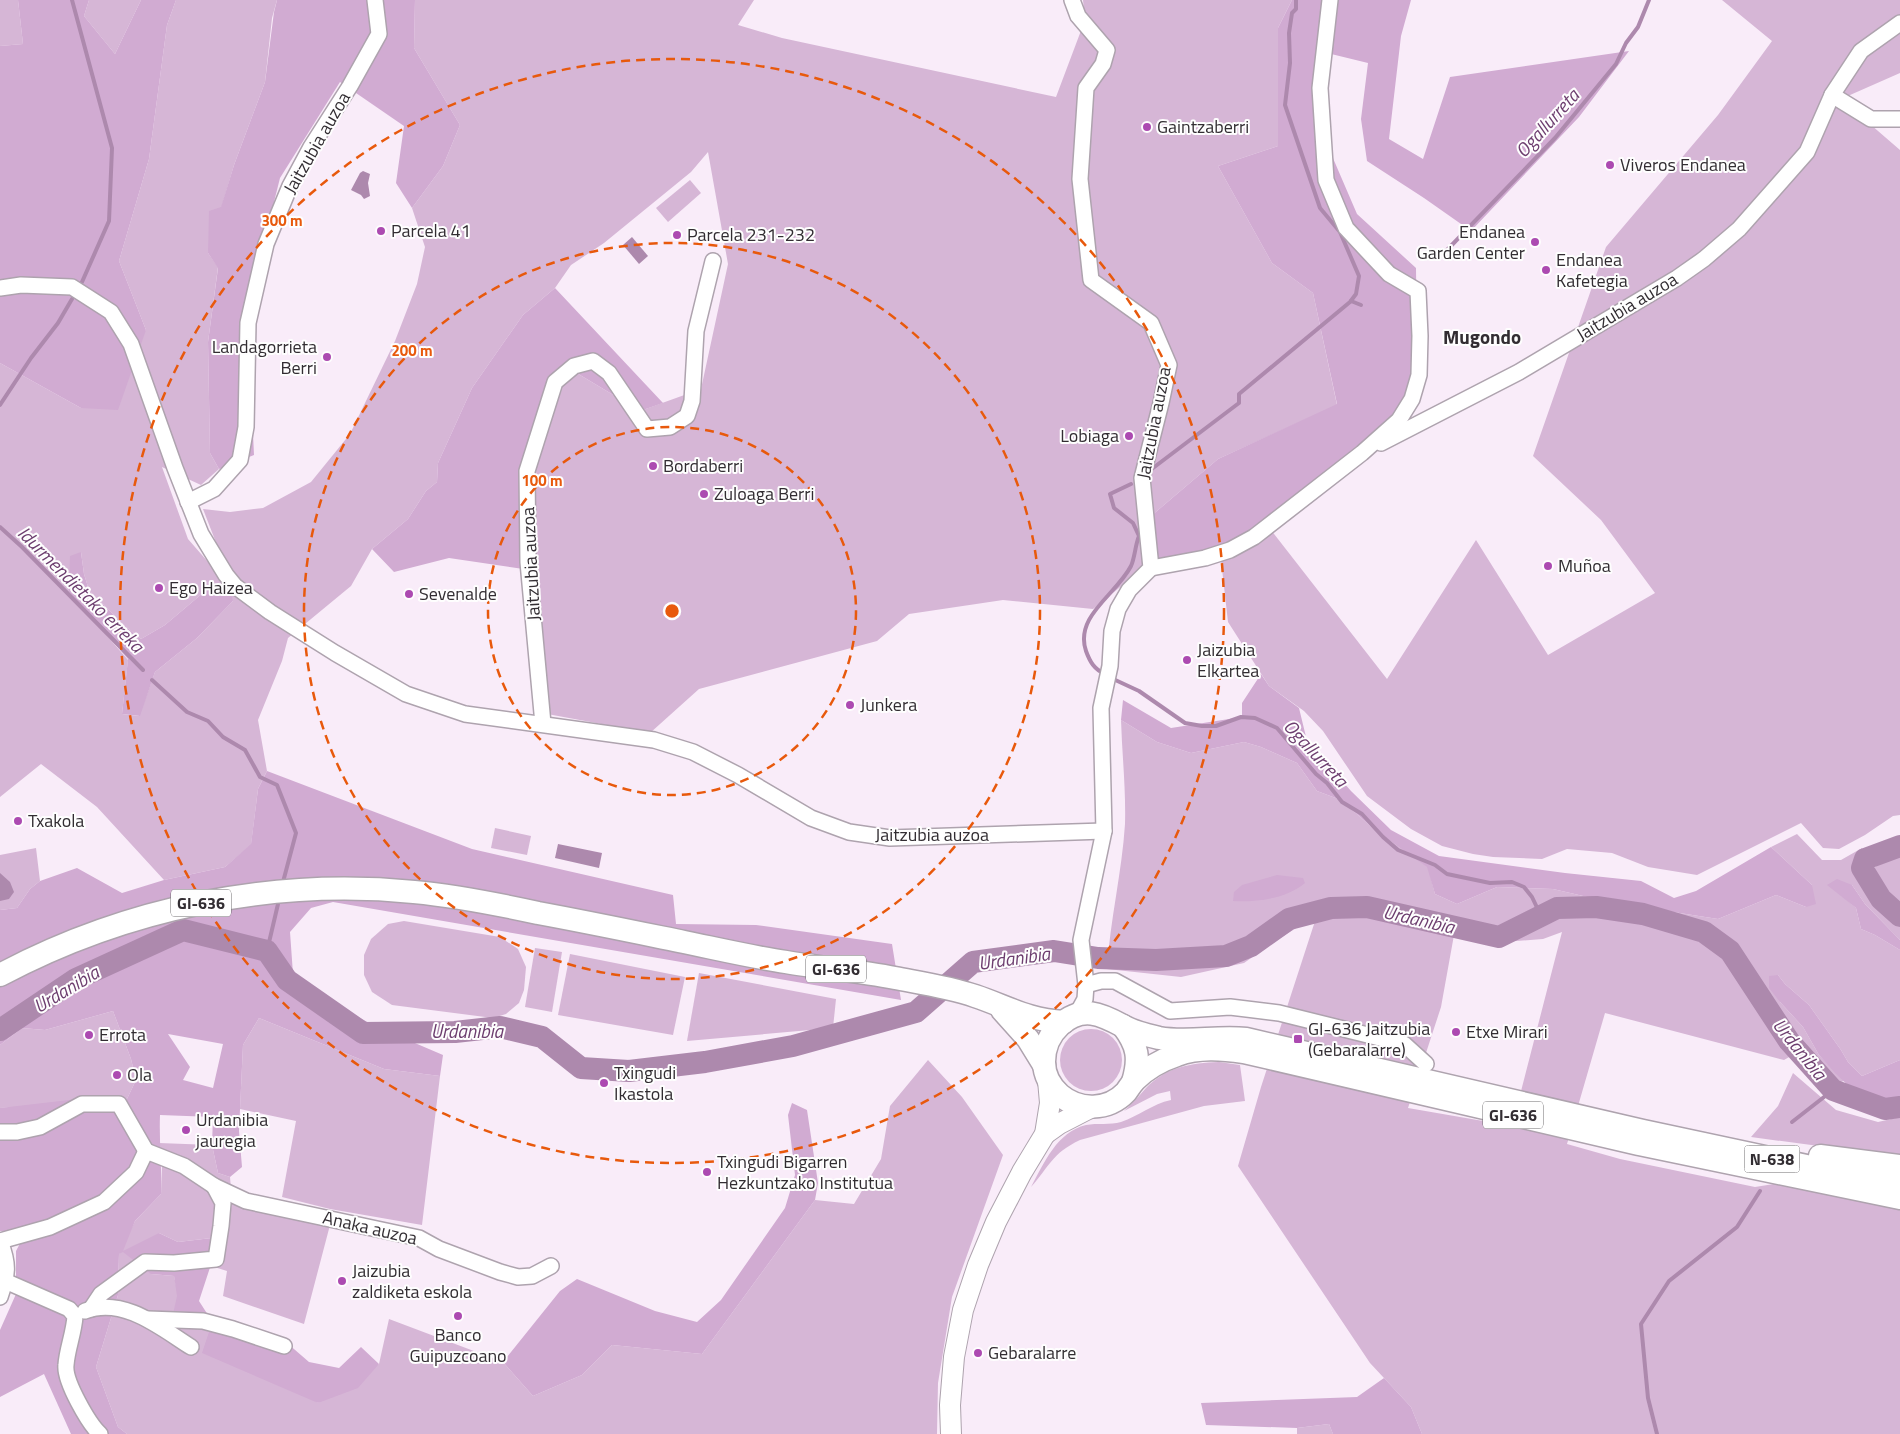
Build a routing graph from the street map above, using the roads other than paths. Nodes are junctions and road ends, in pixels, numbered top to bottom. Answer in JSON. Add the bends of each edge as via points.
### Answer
{"nodes":[{"id":1,"x":375,"y":0,"type":"edge"},
{"id":2,"x":1072,"y":0,"type":"edge"},
{"id":3,"x":1330,"y":0,"type":"edge"},
{"id":4,"x":1900,"y":23,"type":"edge"},
{"id":5,"x":1832,"y":95,"type":"junction"},
{"id":6,"x":1900,"y":119,"type":"edge"},
{"id":7,"x":713,"y":261,"type":"dead end"},
{"id":8,"x":0,"y":288,"type":"edge"},
{"id":9,"x":1362,"y":453,"type":"junction"},
{"id":10,"x":188,"y":502,"type":"junction"},
{"id":11,"x":1151,"y":568,"type":"junction"},
{"id":12,"x":543,"y":724,"type":"junction"},
{"id":13,"x":1104,"y":831,"type":"junction"},
{"id":14,"x":0,"y":976,"type":"edge"},
{"id":15,"x":1085,"y":984,"type":"junction"},
{"id":16,"x":995,"y":1005,"type":"junction"},
{"id":17,"x":1100,"y":1014,"type":"junction"},
{"id":18,"x":1067,"y":1020,"type":"junction"},
{"id":19,"x":1123,"y":1026,"type":"junction"},
{"id":20,"x":1426,"y":1064,"type":"dead end"},
{"id":21,"x":1046,"y":1073,"type":"junction"},
{"id":22,"x":1133,"y":1082,"type":"junction"},
{"id":23,"x":1092,"y":1107,"type":"junction"},
{"id":24,"x":1643,"y":1131,"type":"junction"},
{"id":25,"x":0,"y":1132,"type":"edge"},
{"id":26,"x":1044,"y":1134,"type":"junction"},
{"id":27,"x":146,"y":1151,"type":"junction"},
{"id":28,"x":1900,"y":1166,"type":"edge"},
{"id":29,"x":214,"y":1186,"type":"junction"},
{"id":30,"x":1900,"y":1186,"type":"edge"},
{"id":31,"x":1900,"y":1198,"type":"edge"},
{"id":32,"x":0,"y":1241,"type":"edge"},
{"id":33,"x":551,"y":1266,"type":"dead end"},
{"id":34,"x":6,"y":1281,"type":"junction"},
{"id":35,"x":0,"y":1297,"type":"edge"},
{"id":36,"x":91,"y":1309,"type":"junction"},
{"id":37,"x":75,"y":1316,"type":"junction"},
{"id":38,"x":148,"y":1319,"type":"junction"},
{"id":39,"x":284,"y":1346,"type":"dead end"},
{"id":40,"x":191,"y":1348,"type":"dead end"},
{"id":41,"x":100,"y":1434,"type":"edge"},
{"id":42,"x":951,"y":1434,"type":"edge"}],
"edges":[{"from":1,"to":10,"type":"street","name":"Jaitzubia auzoa","via":[[379,34],[290,186],[266,244],[248,323],[246,427],[240,460],[214,489]]},
{"from":2,"to":11,"type":"street","name":"Jaitzubia auzoa","via":[[1078,16],[1107,50],[1103,64],[1086,88],[1080,179],[1091,280],[1151,323],[1169,365],[1142,478]]},
{"from":3,"to":9,"type":"street","name":"Jaitzubia auzoa","via":[[1320,88],[1326,180],[1346,228],[1389,274],[1418,291],[1420,363],[1416,388],[1399,420]]},
{"from":4,"to":5,"type":"street","name":"Jaitzubia auzoa","via":[[1861,51]]},
{"from":5,"to":6,"type":"street","via":[[1871,119]]},
{"from":5,"to":9,"type":"street","name":"Jaitzubia auzoa","via":[[1807,152],[1739,229],[1704,259],[1519,372]]},
{"from":7,"to":12,"type":"street","name":"Jaitzubia auzoa","via":[[696,331],[692,401],[687,416],[670,426],[647,429],[609,373],[593,361],[574,366],[555,382],[527,471],[528,562]]},
{"from":8,"to":10,"type":"street","name":"Jaitzubia auzoa","via":[[21,285],[72,287],[111,312],[131,344]]},
{"from":9,"to":11,"type":"street","name":"Jaitzubia auzoa","via":[[1254,537],[1205,558]]},
{"from":10,"to":12,"type":"street","name":"Jaitzubia auzoa","via":[[201,534],[235,586],[335,654],[406,694],[465,714]]},
{"from":11,"to":13,"type":"street","via":[[1129,590],[1118,609],[1112,631],[1112,653],[1101,718]]},
{"from":12,"to":13,"type":"street","name":"Jaitzubia auzoa","via":[[654,740],[693,752],[811,818],[849,832],[890,838]]},
{"from":13,"to":15,"type":"street","via":[[1081,940]]},
{"from":14,"to":16,"type":"main road","number":"GI-636","via":[[91,934],[189,906],[279,892],[371,889],[474,900],[785,962],[887,976],[964,992]]},
{"from":15,"to":17,"type":"street","via":[[1091,1004]]},
{"from":15,"to":18,"type":"street","via":[[1082,1006]]},
{"from":15,"to":20,"type":"street","via":[[1115,981],[1170,1011],[1230,1007],[1279,1013],[1404,1044]]},
{"from":16,"to":18,"type":"main road","number":"GI-636","via":[[1035,1019]]},
{"from":16,"to":21,"type":"main road","number":"GI-636","via":[[1018,1026]]},
{"from":17,"to":18,"type":"main road","number":"GI-636","via":[[1089,1013]]},
{"from":17,"to":19,"type":"main road","number":"GI-636"},
{"from":18,"to":21,"type":"main road","via":[[1048,1041]]},
{"from":19,"to":22,"type":"main road","via":[[1137,1052]]},
{"from":19,"to":24,"type":"main road","number":"GI-636","via":[[1160,1038],[1246,1039]]},
{"from":21,"to":23,"type":"main road","number":"GI-636","via":[[1056,1091],[1066,1100]]},
{"from":21,"to":26,"type":"street","via":[[1050,1103]]},
{"from":22,"to":23,"type":"main road","number":"GI-636","via":[[1115,1101]]},
{"from":22,"to":31,"type":"main road","number":"GI-636","via":[[1146,1070],[1177,1054],[1202,1049],[1244,1052],[1639,1144]]},
{"from":23,"to":26,"type":"street"},
{"from":24,"to":28,"type":"main road","number":"GI-636"},
{"from":24,"to":30,"type":"main road","number":"N-638"},
{"from":25,"to":27,"type":"street","via":[[40,1127],[82,1104],[119,1104]]},
{"from":26,"to":42,"type":"street","via":[[996,1222],[963,1310],[954,1357]]},
{"from":27,"to":29,"type":"street","name":"Anaka auzoa","via":[[184,1166]]},
{"from":27,"to":32,"type":"street","via":[[136,1172],[104,1202],[50,1227]]},
{"from":29,"to":33,"type":"street","name":"Anaka auzoa","via":[[246,1201],[419,1238],[439,1249],[518,1277],[532,1276]]},
{"from":29,"to":36,"type":"street","via":[[222,1203],[216,1259],[174,1264],[145,1262],[101,1294]]},
{"from":32,"to":34,"type":"street","via":[[7,1261]]},
{"from":34,"to":35,"type":"street"},
{"from":34,"to":37,"type":"street","via":[[69,1309]]},
{"from":36,"to":37,"type":"street"},
{"from":36,"to":38,"type":"street","via":[[121,1308]]},
{"from":37,"to":41,"type":"street","via":[[67,1377],[93,1428]]},
{"from":38,"to":39,"type":"street","via":[[203,1321]]},
{"from":38,"to":40,"type":"street"}]}
